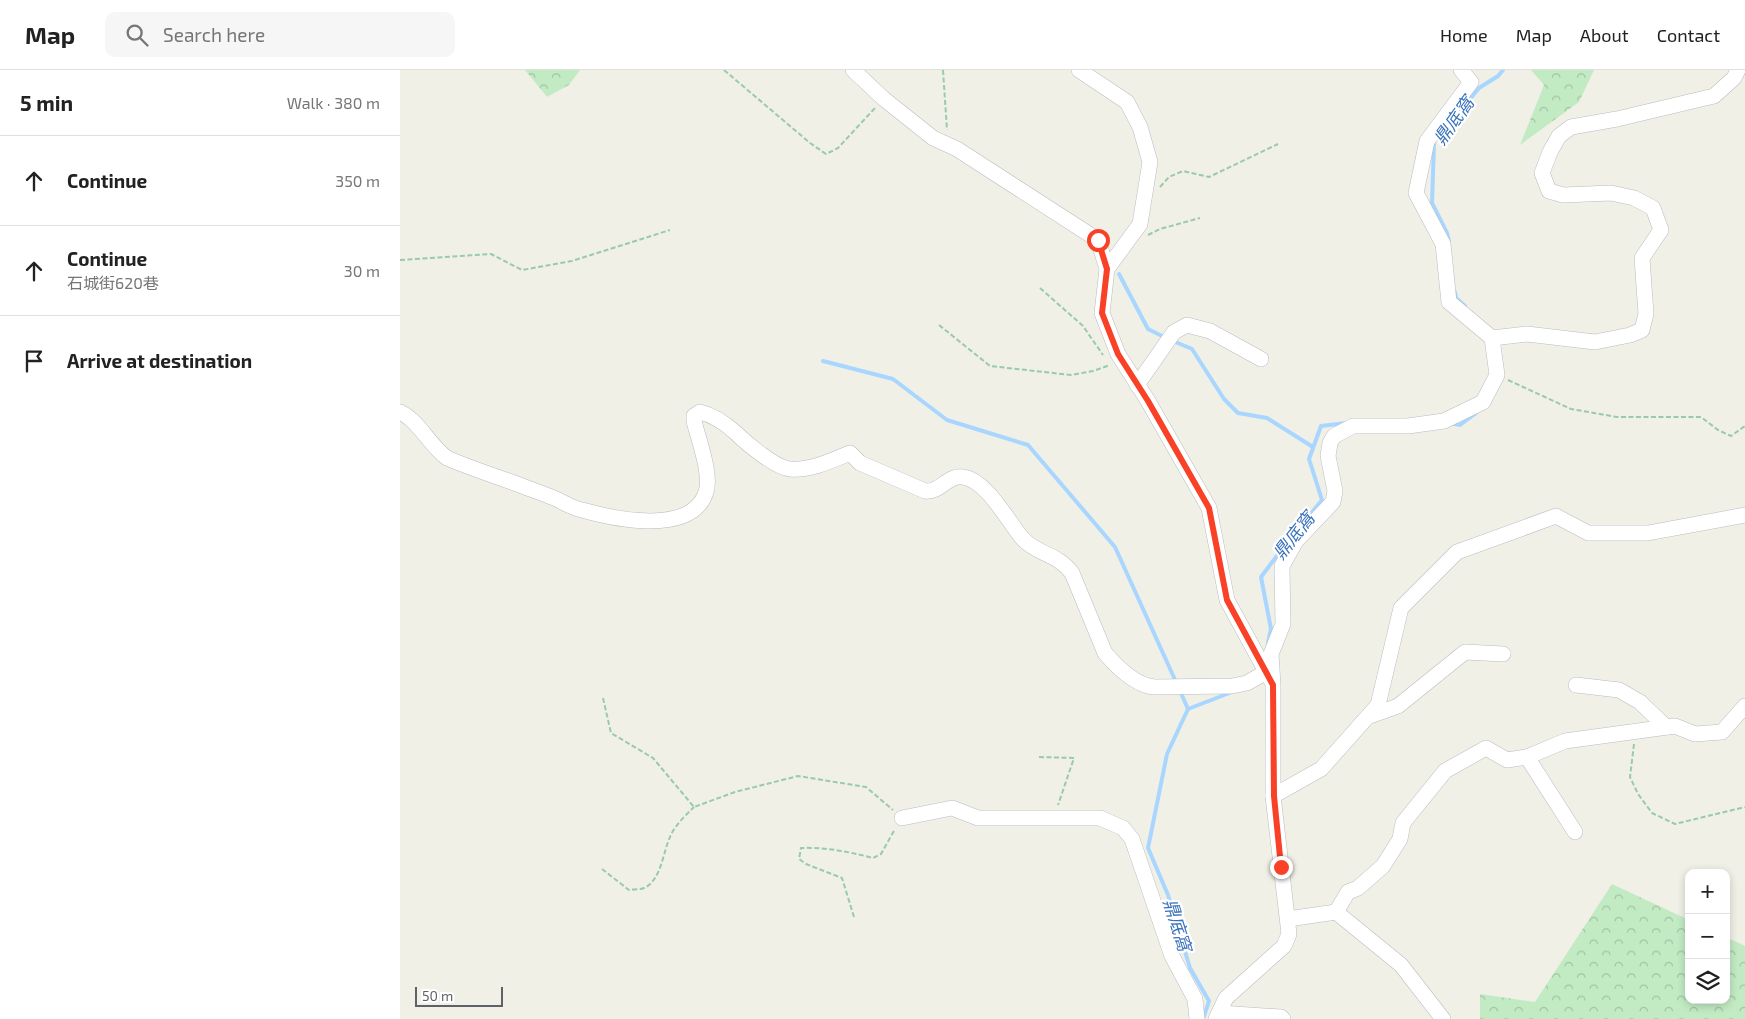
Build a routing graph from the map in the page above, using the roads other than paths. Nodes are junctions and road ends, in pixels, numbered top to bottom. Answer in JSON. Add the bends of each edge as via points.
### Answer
{"nodes":[{"id":1,"x":853,"y":70,"type":"edge"},
{"id":2,"x":1079,"y":70,"type":"edge"},
{"id":3,"x":1461,"y":70,"type":"edge"},
{"id":4,"x":1738,"y":70,"type":"edge"},
{"id":5,"x":1107,"y":269,"type":"junction"},
{"id":6,"x":1492,"y":338,"type":"junction"},
{"id":7,"x":1261,"y":359,"type":"dead end"},
{"id":8,"x":1137,"y":384,"type":"junction"},
{"id":9,"x":400,"y":412,"type":"edge"},
{"id":10,"x":1745,"y":515,"type":"edge"},
{"id":11,"x":1503,"y":654,"type":"dead end"},
{"id":12,"x":1270,"y":678,"type":"junction"},
{"id":13,"x":1576,"y":685,"type":"dead end"},
{"id":14,"x":1745,"y":706,"type":"edge"},
{"id":15,"x":1368,"y":717,"type":"junction"},
{"id":16,"x":1666,"y":727,"type":"junction"},
{"id":17,"x":1527,"y":756,"type":"junction"},
{"id":18,"x":1274,"y":802,"type":"junction"},
{"id":19,"x":902,"y":818,"type":"road end"},
{"id":20,"x":1575,"y":832,"type":"dead end"},
{"id":21,"x":1336,"y":912,"type":"junction"},
{"id":22,"x":1288,"y":919,"type":"junction"},
{"id":23,"x":1218,"y":1016,"type":"edge"},
{"id":24,"x":1197,"y":1019,"type":"edge"},
{"id":25,"x":1283,"y":1019,"type":"edge"},
{"id":26,"x":1442,"y":1019,"type":"edge"}],
"edges":[{"from":1,"to":5,"type":"street","via":[[933,138],[957,149],[1098,240]]},
{"from":2,"to":5,"type":"street","via":[[1127,102],[1140,127],[1150,162],[1140,224]]},
{"from":3,"to":6,"type":"street","via":[[1471,82],[1427,141],[1416,193],[1443,244],[1449,302]]},
{"from":4,"to":6,"type":"street","via":[[1714,96],[1570,128],[1559,136],[1542,173],[1549,191],[1563,195],[1612,193],[1634,198],[1653,208],[1661,230],[1642,258],[1646,314],[1642,330],[1595,342],[1528,334]]},
{"from":5,"to":8,"type":"street","via":[[1102,313]]},
{"from":6,"to":12,"type":"street","via":[[1497,375],[1483,402],[1444,421],[1408,426],[1353,426],[1334,436],[1328,456],[1335,491],[1333,502],[1296,541],[1282,566],[1282,624],[1271,654]]},
{"from":7,"to":8,"type":"street","via":[[1210,331],[1187,325],[1174,332]]},
{"from":8,"to":12,"type":"street","via":[[1209,508],[1227,600]]},
{"from":9,"to":12,"type":"street","via":[[416,424],[447,458],[603,516],[657,522],[683,516],[698,505],[708,486],[694,421],[694,416],[700,412],[708,414],[752,448],[789,470],[850,453],[860,463],[925,491],[935,490],[952,478],[964,477],[981,487],[998,504],[1022,538],[1065,563],[1105,653],[1143,685],[1232,686]]},
{"from":10,"to":15,"type":"street","via":[[1648,533],[1588,533],[1556,516],[1457,552],[1401,608],[1378,705]]},
{"from":11,"to":15,"type":"street","via":[[1465,652],[1398,706]]},
{"from":12,"to":18,"type":"street"},
{"from":13,"to":16,"type":"street","via":[[1619,690],[1640,702]]},
{"from":14,"to":16,"type":"street","via":[[1722,732],[1695,734],[1674,726]]},
{"from":15,"to":18,"type":"street","via":[[1321,769]]},
{"from":16,"to":17,"type":"street","via":[[1565,741]]},
{"from":17,"to":20,"type":"street"},
{"from":17,"to":21,"type":"street","via":[[1507,760],[1486,748],[1445,771],[1403,823],[1400,839],[1383,866],[1358,888],[1348,892]]},
{"from":18,"to":22,"type":"street"},
{"from":19,"to":24,"type":"street","via":[[952,808],[978,818],[1100,818],[1123,828],[1132,838],[1172,956],[1195,999]]},
{"from":21,"to":22,"type":"street"},
{"from":21,"to":26,"type":"street","via":[[1401,965]]},
{"from":22,"to":23,"type":"street","via":[[1290,934],[1284,946],[1226,998]]},
{"from":23,"to":25,"type":"street"}]}
